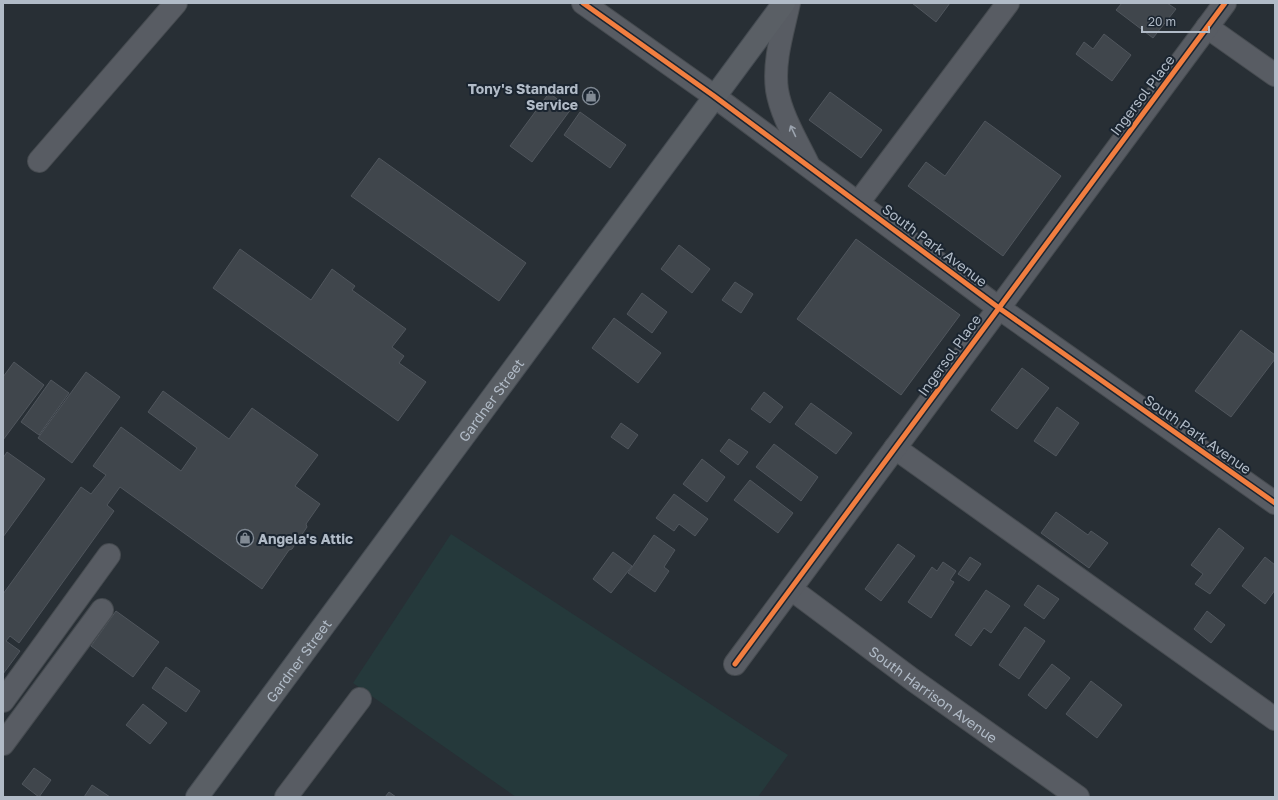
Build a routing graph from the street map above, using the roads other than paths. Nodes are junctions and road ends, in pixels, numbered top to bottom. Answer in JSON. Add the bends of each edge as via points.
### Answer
{"nodes":[{"id":1,"x":176,"y":3,"type":"edge"},
{"id":2,"x":583,"y":3,"type":"edge"},
{"id":3,"x":784,"y":3,"type":"edge"},
{"id":4,"x":788,"y":3,"type":"edge"},
{"id":5,"x":1008,"y":3,"type":"edge"},
{"id":6,"x":1225,"y":3,"type":"edge"},
{"id":7,"x":1207,"y":27,"type":"junction"},
{"id":8,"x":1275,"y":75,"type":"edge"},
{"id":9,"x":714,"y":96,"type":"junction"},
{"id":10,"x":39,"y":162,"type":"dead end"},
{"id":11,"x":809,"y":166,"type":"junction"},
{"id":12,"x":858,"y":203,"type":"junction"},
{"id":13,"x":998,"y":308,"type":"junction"},
{"id":14,"x":895,"y":448,"type":"junction"},
{"id":15,"x":1275,"y":503,"type":"edge"},
{"id":16,"x":109,"y":555,"type":"dead end"},
{"id":17,"x":791,"y":589,"type":"junction"},
{"id":18,"x":102,"y":610,"type":"dead end"},
{"id":19,"x":735,"y":664,"type":"dead end"},
{"id":20,"x":360,"y":699,"type":"dead end"},
{"id":21,"x":3,"y":701,"type":"edge"},
{"id":22,"x":1275,"y":719,"type":"edge"},
{"id":23,"x":3,"y":744,"type":"edge"},
{"id":24,"x":198,"y":797,"type":"edge"},
{"id":25,"x":286,"y":797,"type":"edge"},
{"id":26,"x":1078,"y":797,"type":"edge"}],
"edges":[{"from":1,"to":10,"type":"street"},
{"from":2,"to":9,"type":"street","name":"South Park Avenue"},
{"from":3,"to":9,"type":"main road","name":"Gardner Street"},
{"from":11,"to":4,"type":"street","one_way":true,"via":[[783,112],[777,92],[778,56]]},
{"from":5,"to":12,"type":"street"},
{"from":6,"to":7,"type":"street","name":"Ingersol Place"},
{"from":7,"to":8,"type":"street"},
{"from":7,"to":13,"type":"street","name":"Ingersol Place"},
{"from":9,"to":11,"type":"street","name":"South Park Avenue"},
{"from":9,"to":24,"type":"main road","name":"Gardner Street"},
{"from":11,"to":12,"type":"street","name":"South Park Avenue"},
{"from":12,"to":13,"type":"street","name":"South Park Avenue"},
{"from":13,"to":14,"type":"street","name":"Ingersol Place"},
{"from":13,"to":15,"type":"street","name":"South Park Avenue"},
{"from":14,"to":17,"type":"street","name":"Ingersol Place"},
{"from":14,"to":22,"type":"street"},
{"from":16,"to":21,"type":"street"},
{"from":17,"to":19,"type":"street","name":"Ingersol Place"},
{"from":17,"to":26,"type":"street","name":"South Harrison Avenue","via":[[913,680]]},
{"from":18,"to":23,"type":"street"},
{"from":20,"to":25,"type":"street"}]}
